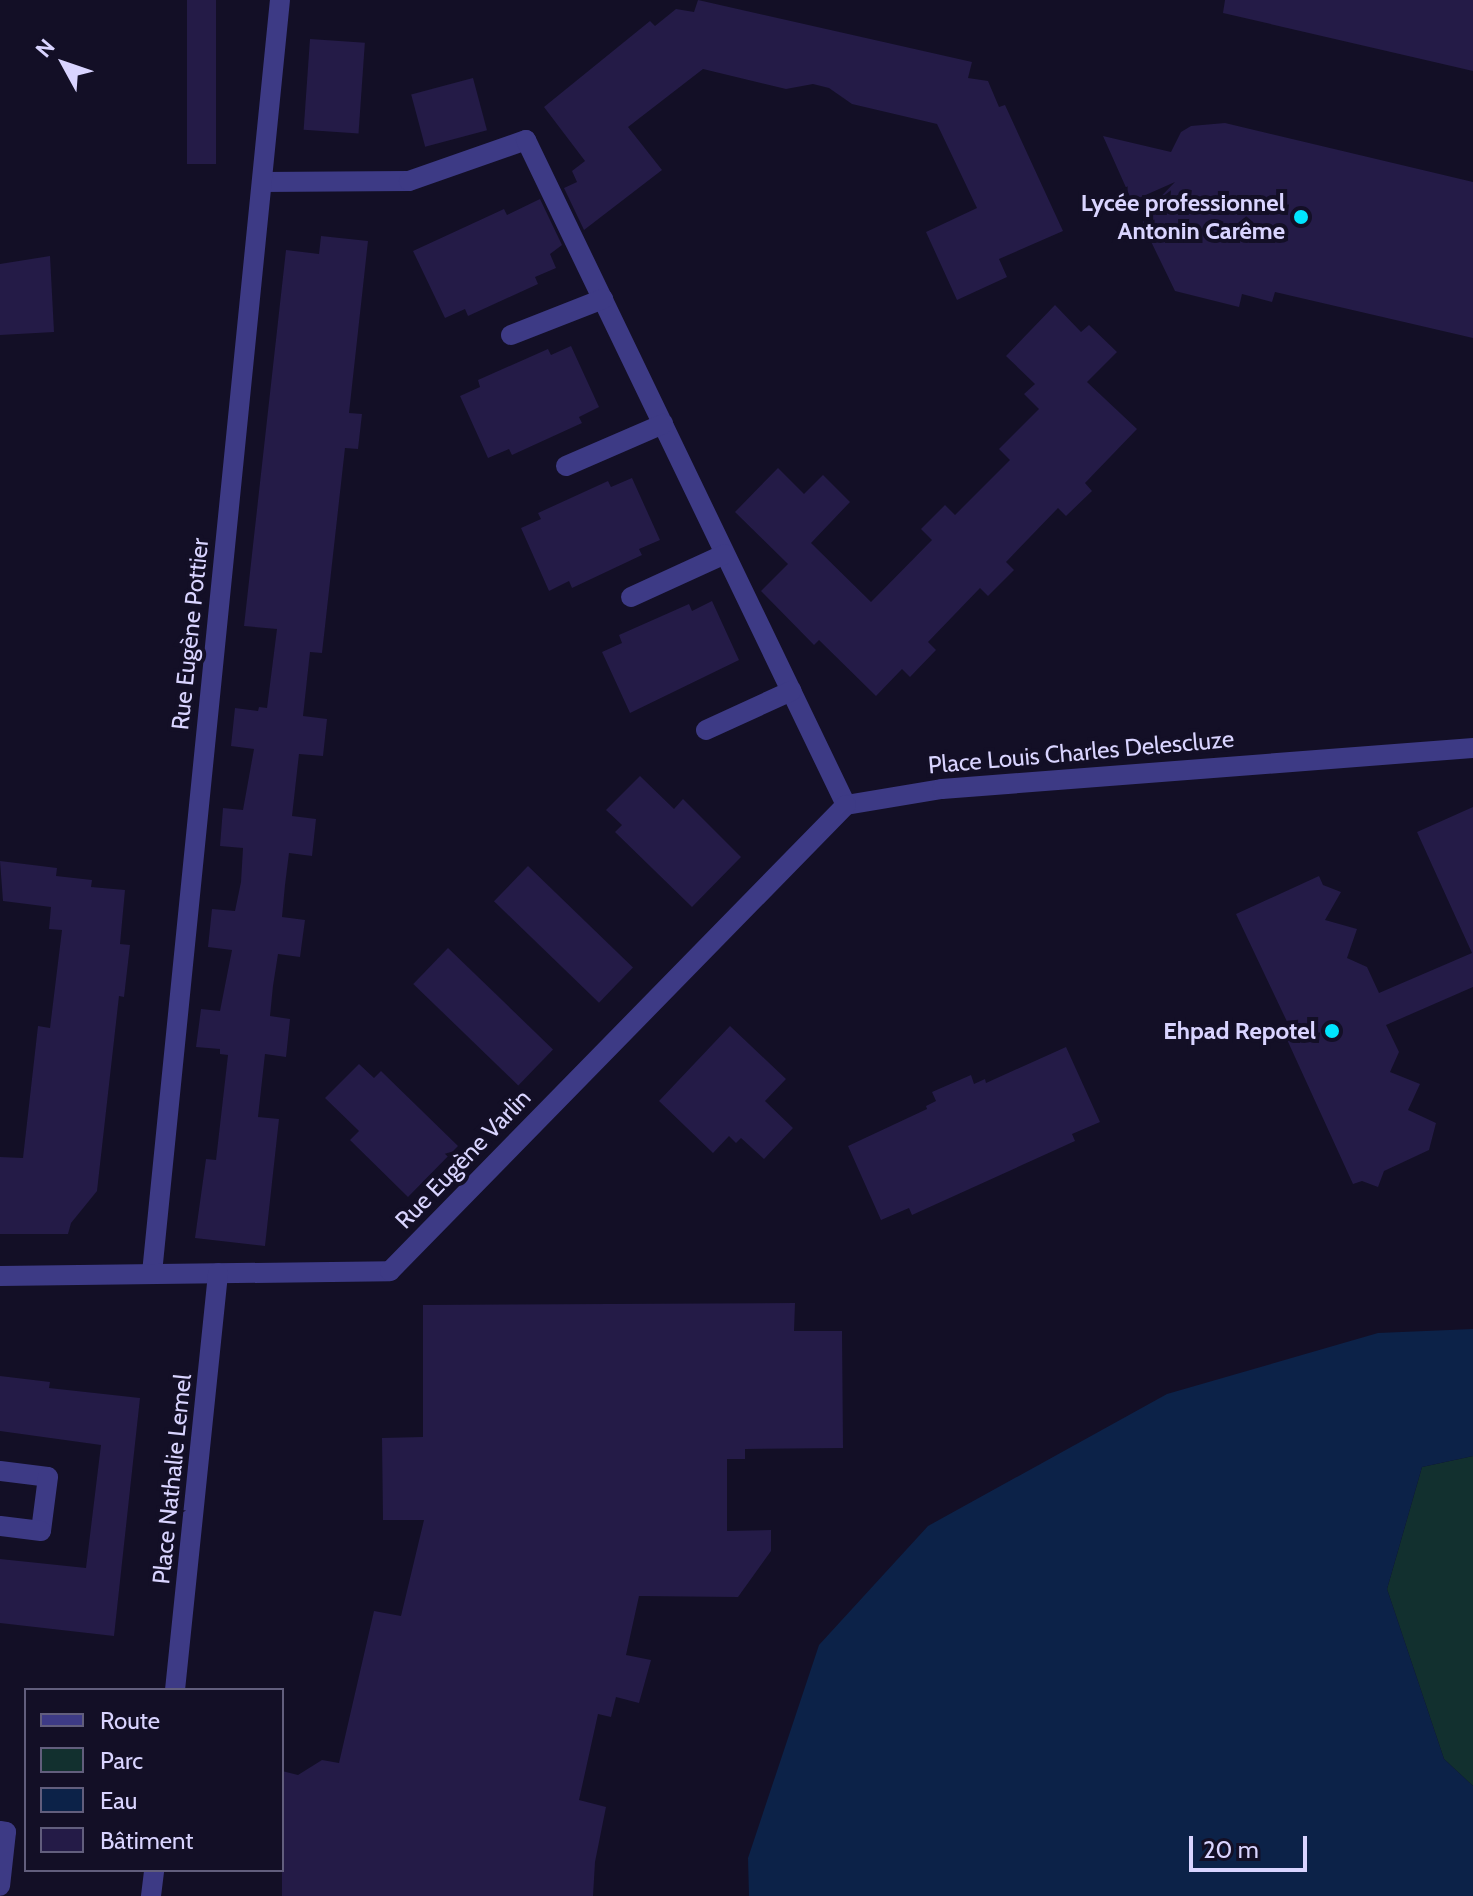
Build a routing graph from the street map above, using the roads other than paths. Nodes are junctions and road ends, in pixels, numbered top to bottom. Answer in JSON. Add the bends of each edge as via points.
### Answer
{"nodes":[{"id":1,"x":280,"y":0,"type":"edge"},
{"id":2,"x":262,"y":182,"type":"junction"},
{"id":3,"x":603,"y":299,"type":"junction"},
{"id":4,"x":511,"y":335,"type":"dead end"},
{"id":5,"x":663,"y":424,"type":"junction"},
{"id":6,"x":566,"y":466,"type":"dead end"},
{"id":7,"x":725,"y":554,"type":"junction"},
{"id":8,"x":631,"y":597,"type":"dead end"},
{"id":9,"x":791,"y":691,"type":"junction"},
{"id":10,"x":706,"y":730,"type":"dead end"},
{"id":11,"x":1473,"y":748,"type":"edge"},
{"id":12,"x":846,"y":805,"type":"junction"},
{"id":13,"x":152,"y":1273,"type":"junction"},
{"id":14,"x":218,"y":1273,"type":"junction"},
{"id":15,"x":0,"y":1276,"type":"edge"},
{"id":16,"x":0,"y":1471,"type":"edge"},
{"id":17,"x":0,"y":1526,"type":"edge"},
{"id":18,"x":175,"y":1688,"type":"edge"},
{"id":19,"x":0,"y":1831,"type":"edge"},
{"id":20,"x":154,"y":1872,"type":"edge"},
{"id":21,"x":0,"y":1886,"type":"edge"},
{"id":22,"x":151,"y":1896,"type":"edge"}],
"edges":[{"from":1,"to":2,"type":"street","name":"Rue Eugène Pottier"},
{"from":2,"to":3,"type":"street","via":[[409,181],[526,140]]},
{"from":2,"to":13,"type":"street","name":"Rue Eugène Pottier"},
{"from":3,"to":4,"type":"street"},
{"from":3,"to":5,"type":"street"},
{"from":5,"to":6,"type":"street"},
{"from":5,"to":7,"type":"street"},
{"from":7,"to":8,"type":"street"},
{"from":7,"to":9,"type":"street"},
{"from":9,"to":10,"type":"street"},
{"from":9,"to":12,"type":"street"},
{"from":11,"to":12,"type":"street","name":"Place Louis Charles Delescluze","via":[[942,789]]},
{"from":12,"to":14,"type":"street","name":"Rue Eugène Varlin","via":[[390,1271]]},
{"from":13,"to":14,"type":"street","name":"Rue Eugène Varlin"},
{"from":13,"to":15,"type":"street","name":"Rue Eugène Varlin"},
{"from":14,"to":18,"type":"street","name":"Place Nathalie Lemel"},
{"from":16,"to":17,"type":"street","via":[[48,1477],[41,1531]]},
{"from":19,"to":21,"type":"street","via":[[6,1832]]},
{"from":20,"to":22,"type":"street"}]}
